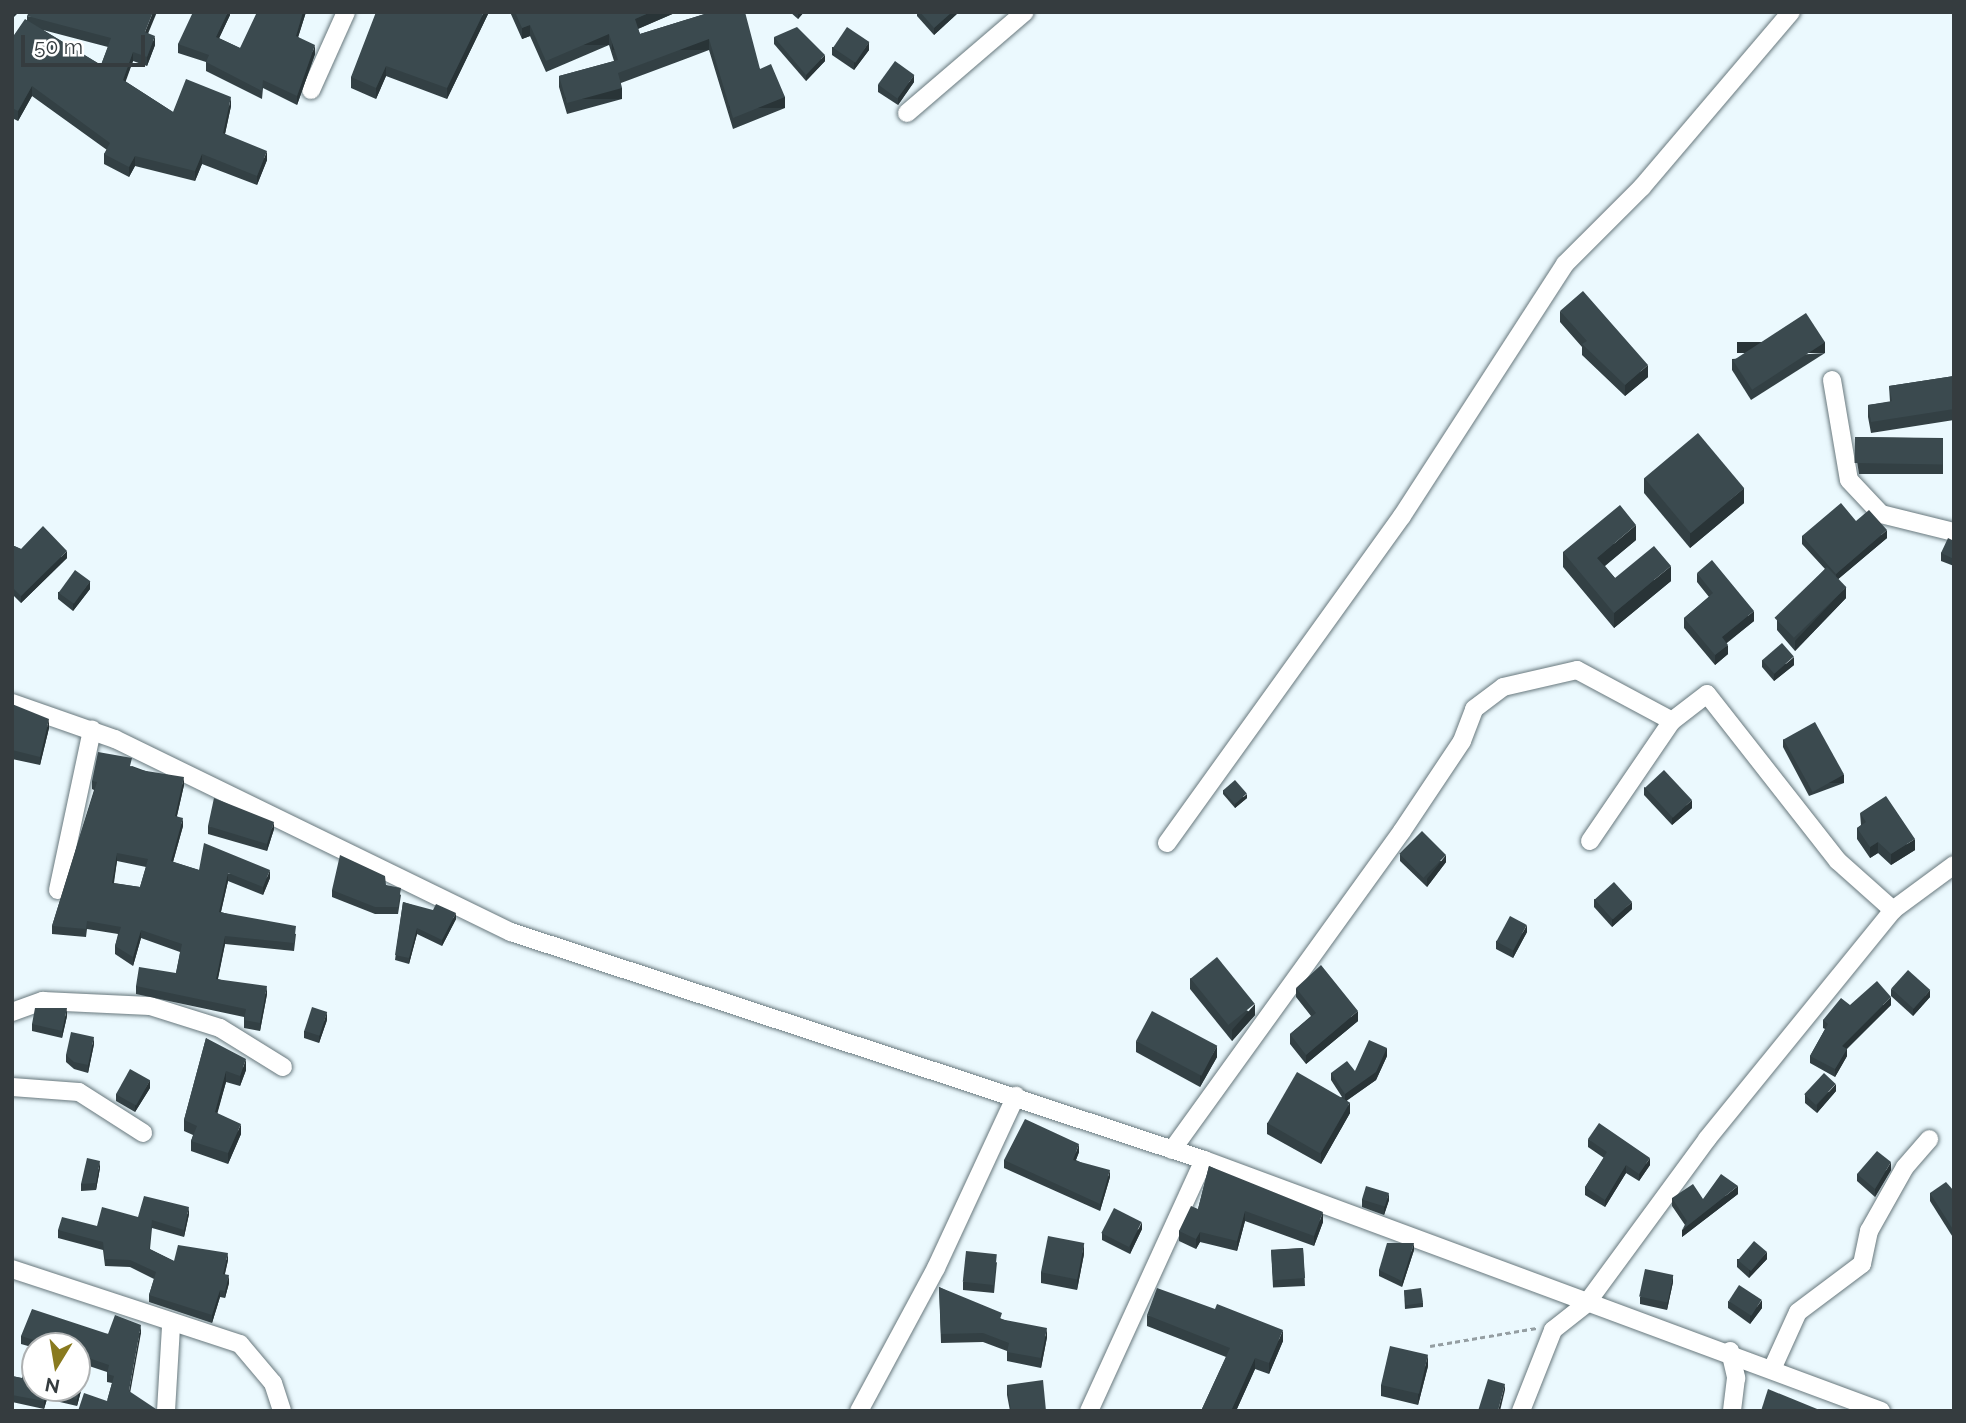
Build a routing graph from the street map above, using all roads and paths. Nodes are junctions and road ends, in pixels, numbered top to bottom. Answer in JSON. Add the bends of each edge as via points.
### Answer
{"nodes":[{"id":1,"x":346,"y":12,"type":"edge"},
{"id":2,"x":1026,"y":12,"type":"edge"},
{"id":3,"x":1791,"y":12,"type":"edge"},
{"id":4,"x":311,"y":90,"type":"dead end"},
{"id":5,"x":907,"y":113,"type":"dead end"},
{"id":6,"x":1832,"y":380,"type":"dead end"},
{"id":7,"x":1954,"y":531,"type":"edge"},
{"id":8,"x":12,"y":703,"type":"edge"},
{"id":9,"x":1672,"y":721,"type":"junction"},
{"id":10,"x":92,"y":730,"type":"junction"},
{"id":11,"x":1590,"y":841,"type":"dead end"},
{"id":12,"x":1167,"y":843,"type":"dead end"},
{"id":13,"x":1954,"y":865,"type":"edge"},
{"id":14,"x":58,"y":890,"type":"dead end"},
{"id":15,"x":1893,"y":910,"type":"junction"},
{"id":16,"x":12,"y":1013,"type":"edge"},
{"id":17,"x":283,"y":1067,"type":"dead end"},
{"id":18,"x":12,"y":1087,"type":"edge"},
{"id":19,"x":1016,"y":1096,"type":"junction"},
{"id":20,"x":143,"y":1133,"type":"dead end"},
{"id":21,"x":1929,"y":1139,"type":"dead end"},
{"id":22,"x":1172,"y":1150,"type":"junction"},
{"id":23,"x":1204,"y":1160,"type":"junction"},
{"id":24,"x":12,"y":1269,"type":"edge"},
{"id":25,"x":1586,"y":1304,"type":"junction"},
{"id":26,"x":172,"y":1326,"type":"junction"},
{"id":27,"x":1553,"y":1330,"type":"junction"},
{"id":28,"x":1430,"y":1346,"type":"dead end"},
{"id":29,"x":1730,"y":1351,"type":"junction"},
{"id":30,"x":1773,"y":1367,"type":"junction"},
{"id":31,"x":166,"y":1411,"type":"edge"},
{"id":32,"x":282,"y":1411,"type":"edge"},
{"id":33,"x":859,"y":1411,"type":"edge"},
{"id":34,"x":1089,"y":1411,"type":"edge"},
{"id":35,"x":1521,"y":1411,"type":"edge"},
{"id":36,"x":1732,"y":1411,"type":"edge"},
{"id":37,"x":1881,"y":1411,"type":"edge"}],
"edges":[{"from":1,"to":4,"type":"street"},
{"from":2,"to":5,"type":"street"},
{"from":3,"to":12,"type":"street","via":[[1642,187],[1565,264],[1402,516]]},
{"from":6,"to":7,"type":"street","via":[[1849,480],[1881,514]]},
{"from":8,"to":10,"type":"street"},
{"from":9,"to":11,"type":"street"},
{"from":9,"to":15,"type":"street","via":[[1707,694],[1838,861]]},
{"from":9,"to":22,"type":"street","via":[[1577,670],[1503,687],[1474,709],[1462,741],[1402,831]]},
{"from":10,"to":14,"type":"street"},
{"from":10,"to":19,"type":"street","via":[[511,932],[796,1030]]},
{"from":13,"to":15,"type":"street"},
{"from":15,"to":25,"type":"street","via":[[1707,1139]]},
{"from":16,"to":17,"type":"street","via":[[43,1001],[150,1006],[220,1028]]},
{"from":18,"to":20,"type":"street","via":[[79,1091]]},
{"from":19,"to":22,"type":"street"},
{"from":19,"to":33,"type":"street","via":[[936,1268]]},
{"from":21,"to":30,"type":"street","via":[[1905,1167],[1869,1231],[1862,1264],[1798,1312]]},
{"from":22,"to":23,"type":"street"},
{"from":23,"to":25,"type":"street"},
{"from":23,"to":34,"type":"street"},
{"from":24,"to":26,"type":"street"},
{"from":25,"to":27,"type":"street"},
{"from":25,"to":29,"type":"street"},
{"from":26,"to":31,"type":"street"},
{"from":26,"to":32,"type":"street","via":[[240,1344],[273,1383]]},
{"from":27,"to":28,"type":"path","via":[[1528,1326]]},
{"from":27,"to":35,"type":"street"},
{"from":29,"to":30,"type":"street"},
{"from":29,"to":36,"type":"street","via":[[1736,1378]]},
{"from":30,"to":37,"type":"street"}]}
